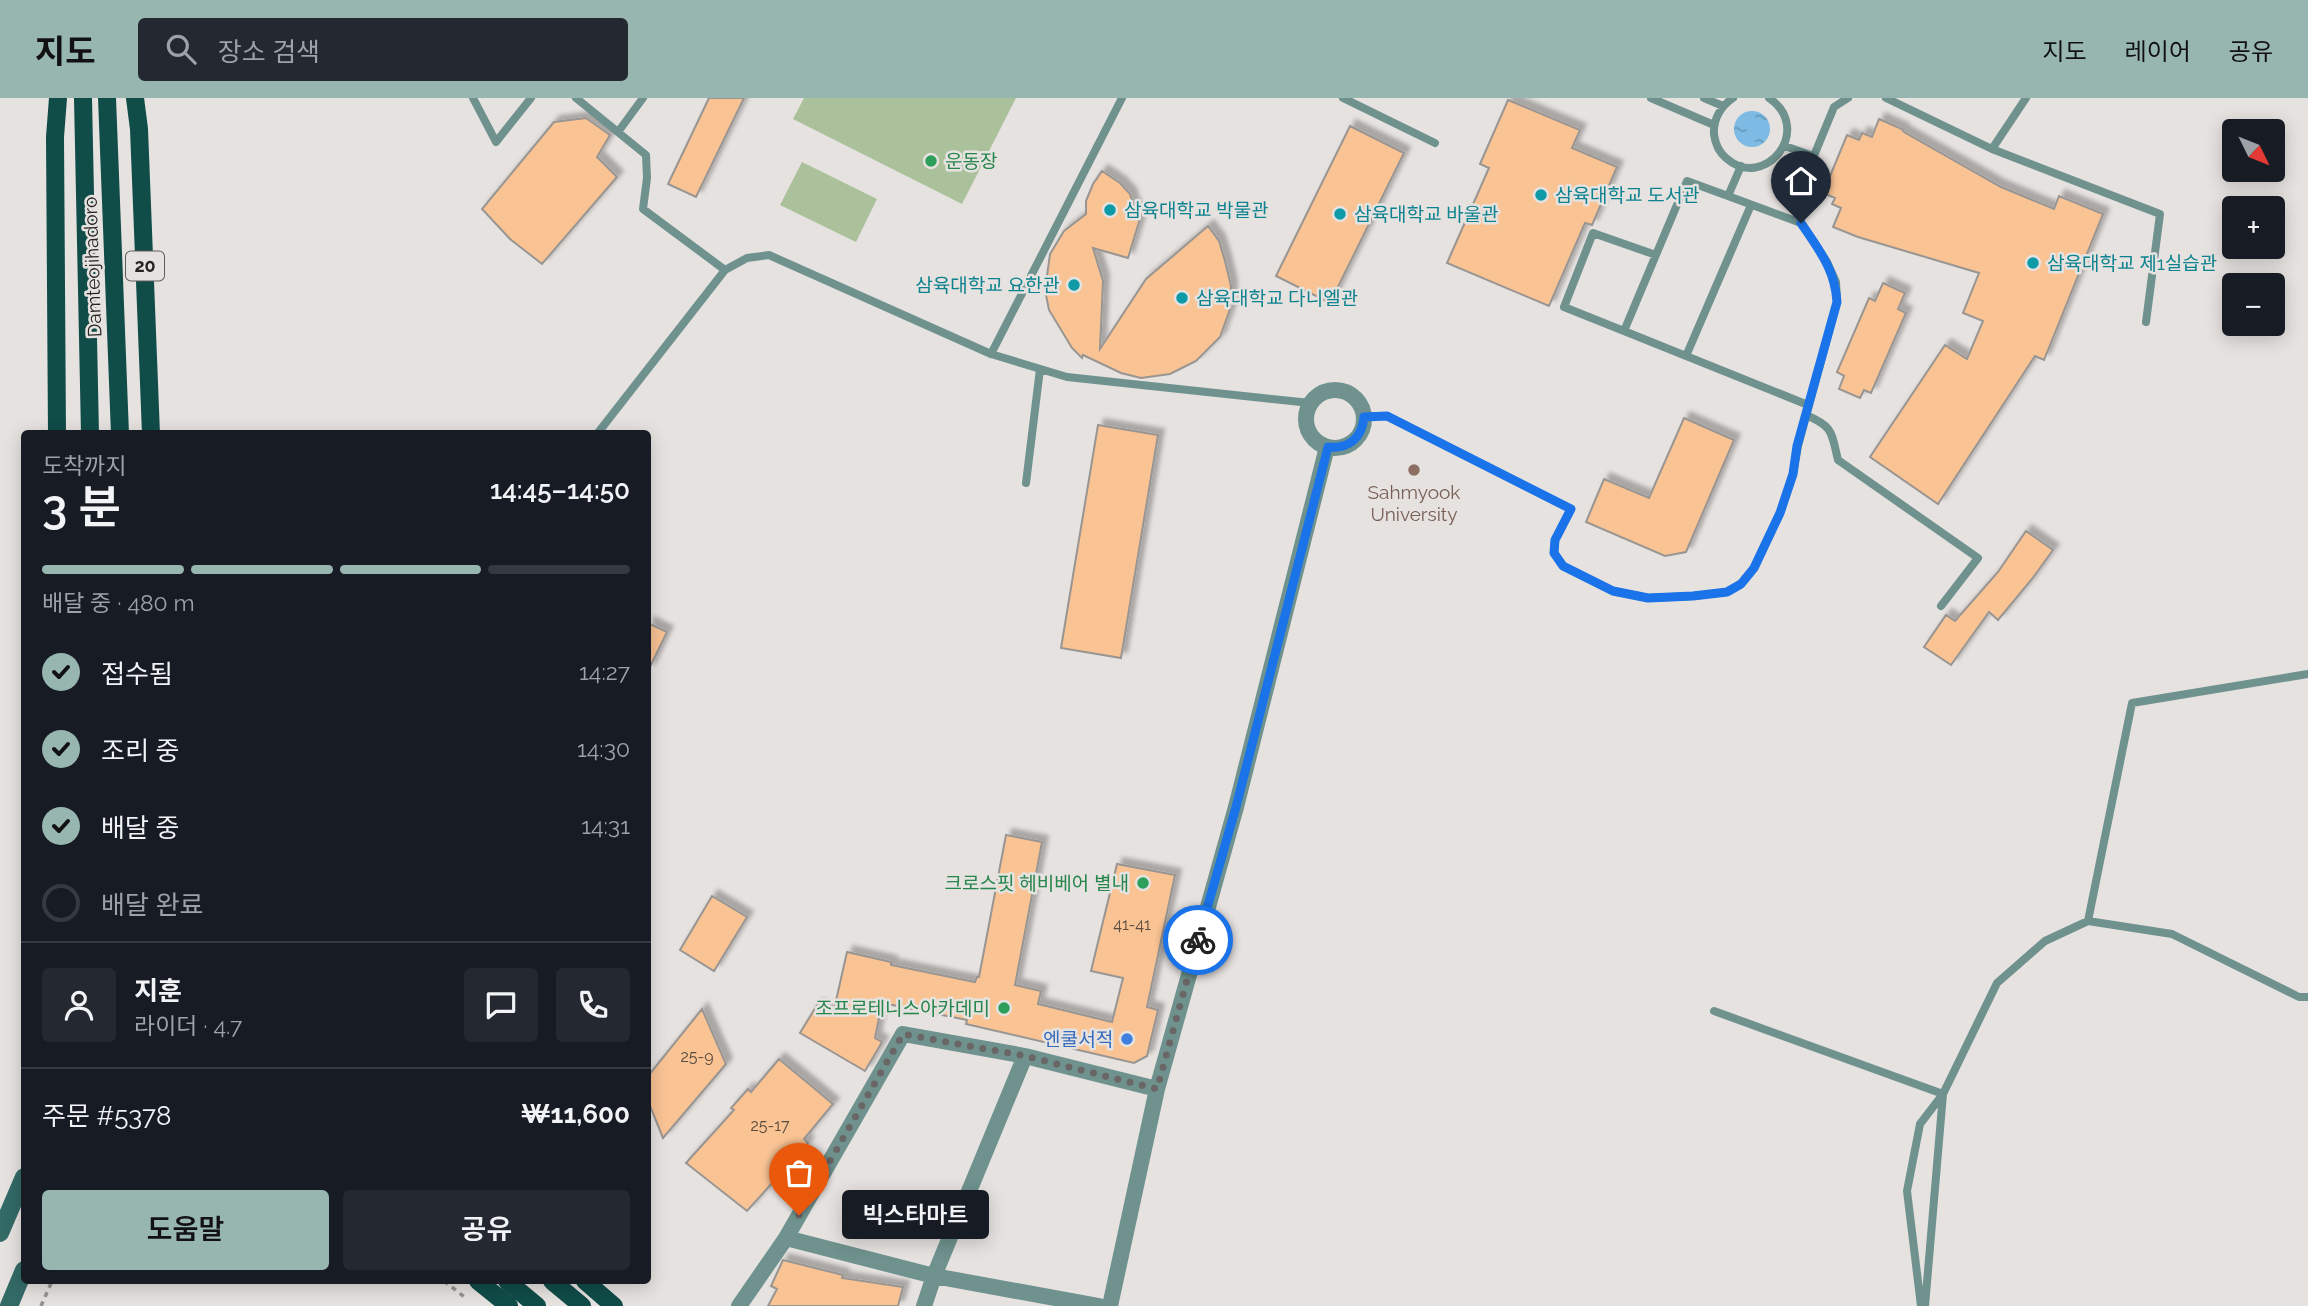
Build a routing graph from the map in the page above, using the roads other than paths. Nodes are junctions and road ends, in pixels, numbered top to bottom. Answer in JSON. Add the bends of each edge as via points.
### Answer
{"nodes":[{"id":1,"x":58,"y":98,"type":"edge"},
{"id":2,"x":83,"y":98,"type":"edge"},
{"id":3,"x":107,"y":98,"type":"edge"},
{"id":4,"x":135,"y":98,"type":"edge"},
{"id":5,"x":473,"y":98,"type":"edge"},
{"id":6,"x":531,"y":98,"type":"edge"},
{"id":7,"x":576,"y":98,"type":"edge"},
{"id":8,"x":643,"y":98,"type":"edge"},
{"id":9,"x":1122,"y":98,"type":"edge"},
{"id":10,"x":1343,"y":98,"type":"edge"},
{"id":11,"x":1651,"y":98,"type":"edge"},
{"id":12,"x":1704,"y":98,"type":"edge"},
{"id":13,"x":1733,"y":98,"type":"edge"},
{"id":14,"x":1769,"y":98,"type":"edge"},
{"id":15,"x":1849,"y":98,"type":"edge"},
{"id":16,"x":1886,"y":98,"type":"edge"},
{"id":17,"x":2026,"y":98,"type":"edge"},
{"id":18,"x":1781,"y":102,"type":"edge"},
{"id":19,"x":1723,"y":106,"type":"junction"},
{"id":20,"x":1714,"y":125,"type":"junction"},
{"id":21,"x":618,"y":132,"type":"junction"},
{"id":22,"x":1435,"y":143,"type":"dead end"},
{"id":23,"x":1785,"y":145,"type":"junction"},
{"id":24,"x":1992,"y":149,"type":"junction"},
{"id":25,"x":1814,"y":156,"type":"junction"},
{"id":26,"x":1741,"y":166,"type":"junction"},
{"id":27,"x":1728,"y":197,"type":"junction"},
{"id":28,"x":1751,"y":205,"type":"junction"},
{"id":29,"x":1801,"y":223,"type":"junction"},
{"id":30,"x":1656,"y":255,"type":"junction"},
{"id":31,"x":725,"y":270,"type":"junction"},
{"id":32,"x":2146,"y":322,"type":"dead end"},
{"id":33,"x":1624,"y":331,"type":"junction"},
{"id":34,"x":991,"y":354,"type":"junction"},
{"id":35,"x":1686,"y":356,"type":"junction"},
{"id":36,"x":1040,"y":369,"type":"junction"},
{"id":37,"x":1310,"y":403,"type":"junction"},
{"id":38,"x":1808,"y":405,"type":"junction"},
{"id":39,"x":1806,"y":415,"type":"junction"},
{"id":40,"x":1364,"y":417,"type":"junction"},
{"id":41,"x":58,"y":430,"type":"edge"},
{"id":42,"x":90,"y":430,"type":"edge"},
{"id":43,"x":120,"y":430,"type":"edge"},
{"id":44,"x":151,"y":430,"type":"edge"},
{"id":45,"x":600,"y":430,"type":"edge"},
{"id":46,"x":1328,"y":447,"type":"junction"},
{"id":47,"x":1026,"y":483,"type":"dead end"},
{"id":48,"x":1941,"y":607,"type":"dead end"},
{"id":49,"x":2308,"y":674,"type":"edge"},
{"id":50,"x":2088,"y":921,"type":"junction"},
{"id":51,"x":2308,"y":997,"type":"edge"},
{"id":52,"x":1714,"y":1011,"type":"dead end"},
{"id":53,"x":1025,"y":1056,"type":"junction"},
{"id":54,"x":1157,"y":1089,"type":"junction"},
{"id":55,"x":1943,"y":1094,"type":"junction"},
{"id":56,"x":21,"y":1184,"type":"edge"},
{"id":57,"x":0,"y":1233,"type":"edge"},
{"id":58,"x":786,"y":1238,"type":"junction"},
{"id":59,"x":934,"y":1276,"type":"junction"},
{"id":60,"x":21,"y":1277,"type":"edge"},
{"id":61,"x":482,"y":1284,"type":"edge"},
{"id":62,"x":511,"y":1284,"type":"edge"},
{"id":63,"x":556,"y":1284,"type":"edge"},
{"id":64,"x":588,"y":1284,"type":"edge"},
{"id":65,"x":9,"y":1306,"type":"edge"},
{"id":66,"x":509,"y":1306,"type":"edge"},
{"id":67,"x":537,"y":1306,"type":"edge"},
{"id":68,"x":582,"y":1306,"type":"edge"},
{"id":69,"x":614,"y":1306,"type":"edge"},
{"id":70,"x":739,"y":1306,"type":"edge"},
{"id":71,"x":924,"y":1306,"type":"edge"},
{"id":72,"x":1099,"y":1306,"type":"edge"},
{"id":73,"x":1110,"y":1306,"type":"edge"},
{"id":74,"x":1923,"y":1306,"type":"edge"}],
"edges":[{"from":1,"to":41,"type":"main road"},
{"from":2,"to":42,"type":"main road","name":"Damteojihadoro"},
{"from":3,"to":43,"type":"main road","name":"Damteojihadoro","number":"20"},
{"from":4,"to":44,"type":"main road","number":"20"},
{"from":5,"to":6,"type":"lane","via":[[496,142]]},
{"from":7,"to":21,"type":"lane"},
{"from":8,"to":21,"type":"lane"},
{"from":9,"to":34,"type":"lane"},
{"from":10,"to":22,"type":"lane"},
{"from":11,"to":20,"type":"lane"},
{"from":12,"to":19,"type":"lane"},
{"from":13,"to":19,"type":"lane"},
{"from":14,"to":18,"type":"lane"},
{"from":15,"to":25,"type":"lane","via":[[1834,107]]},
{"from":16,"to":24,"type":"lane"},
{"from":17,"to":24,"type":"lane"},
{"from":18,"to":23,"type":"lane","via":[[1788,125]]},
{"from":19,"to":20,"type":"lane"},
{"from":20,"to":26,"type":"lane","via":[[1717,146]]},
{"from":21,"to":31,"type":"lane","via":[[646,155],[643,209]]},
{"from":23,"to":25,"type":"lane"},
{"from":23,"to":26,"type":"lane","via":[[1762,166]]},
{"from":24,"to":32,"type":"lane","via":[[2160,214]]},
{"from":25,"to":29,"type":"lane","via":[[1799,192],[1796,209]]},
{"from":26,"to":27,"type":"lane"},
{"from":27,"to":28,"type":"lane"},
{"from":27,"to":30,"type":"lane","via":[[1687,181]]},
{"from":28,"to":29,"type":"lane"},
{"from":28,"to":35,"type":"lane"},
{"from":29,"to":38,"type":"lane","via":[[1827,262],[1836,282],[1837,302]]},
{"from":30,"to":33,"type":"lane"},
{"from":30,"to":33,"type":"lane","via":[[1593,233],[1563,307]]},
{"from":31,"to":34,"type":"lane","via":[[747,258],[769,255]]},
{"from":31,"to":45,"type":"lane"},
{"from":33,"to":35,"type":"lane"},
{"from":34,"to":36,"type":"lane"},
{"from":35,"to":38,"type":"lane"},
{"from":36,"to":37,"type":"lane","via":[[1067,377]]},
{"from":36,"to":47,"type":"lane"},
{"from":37,"to":40,"type":"street","via":[[1324,391],[1343,390],[1358,400]]},
{"from":37,"to":46,"type":"street","via":[[1307,429]]},
{"from":38,"to":39,"type":"lane"},
{"from":39,"to":40,"type":"lane","via":[[1780,513],[1754,568],[1741,584],[1727,592],[1648,598],[1613,591],[1563,566],[1554,553],[1555,540],[1571,509],[1387,416]]},
{"from":39,"to":48,"type":"lane","via":[[1830,431],[1838,460],[1978,558]]},
{"from":40,"to":46,"type":"street","via":[[1354,441]]},
{"from":46,"to":54,"type":"street","via":[[1236,807]]},
{"from":49,"to":50,"type":"lane","via":[[2132,703]]},
{"from":50,"to":51,"type":"lane","via":[[2172,934],[2299,997]]},
{"from":50,"to":55,"type":"lane","via":[[2045,941],[1997,983]]},
{"from":52,"to":55,"type":"lane"},
{"from":53,"to":54,"type":"street"},
{"from":53,"to":58,"type":"street","via":[[903,1034]]},
{"from":53,"to":59,"type":"street"},
{"from":54,"to":73,"type":"street"},
{"from":55,"to":74,"type":"lane"},
{"from":55,"to":74,"type":"lane","via":[[1920,1124],[1907,1191]]},
{"from":56,"to":57,"type":"main road"},
{"from":58,"to":59,"type":"street"},
{"from":58,"to":70,"type":"street"},
{"from":59,"to":71,"type":"street"},
{"from":59,"to":72,"type":"street"},
{"from":60,"to":65,"type":"main road"},
{"from":61,"to":66,"type":"main road"},
{"from":62,"to":67,"type":"main road"},
{"from":63,"to":68,"type":"main road"},
{"from":64,"to":69,"type":"main road"}]}
